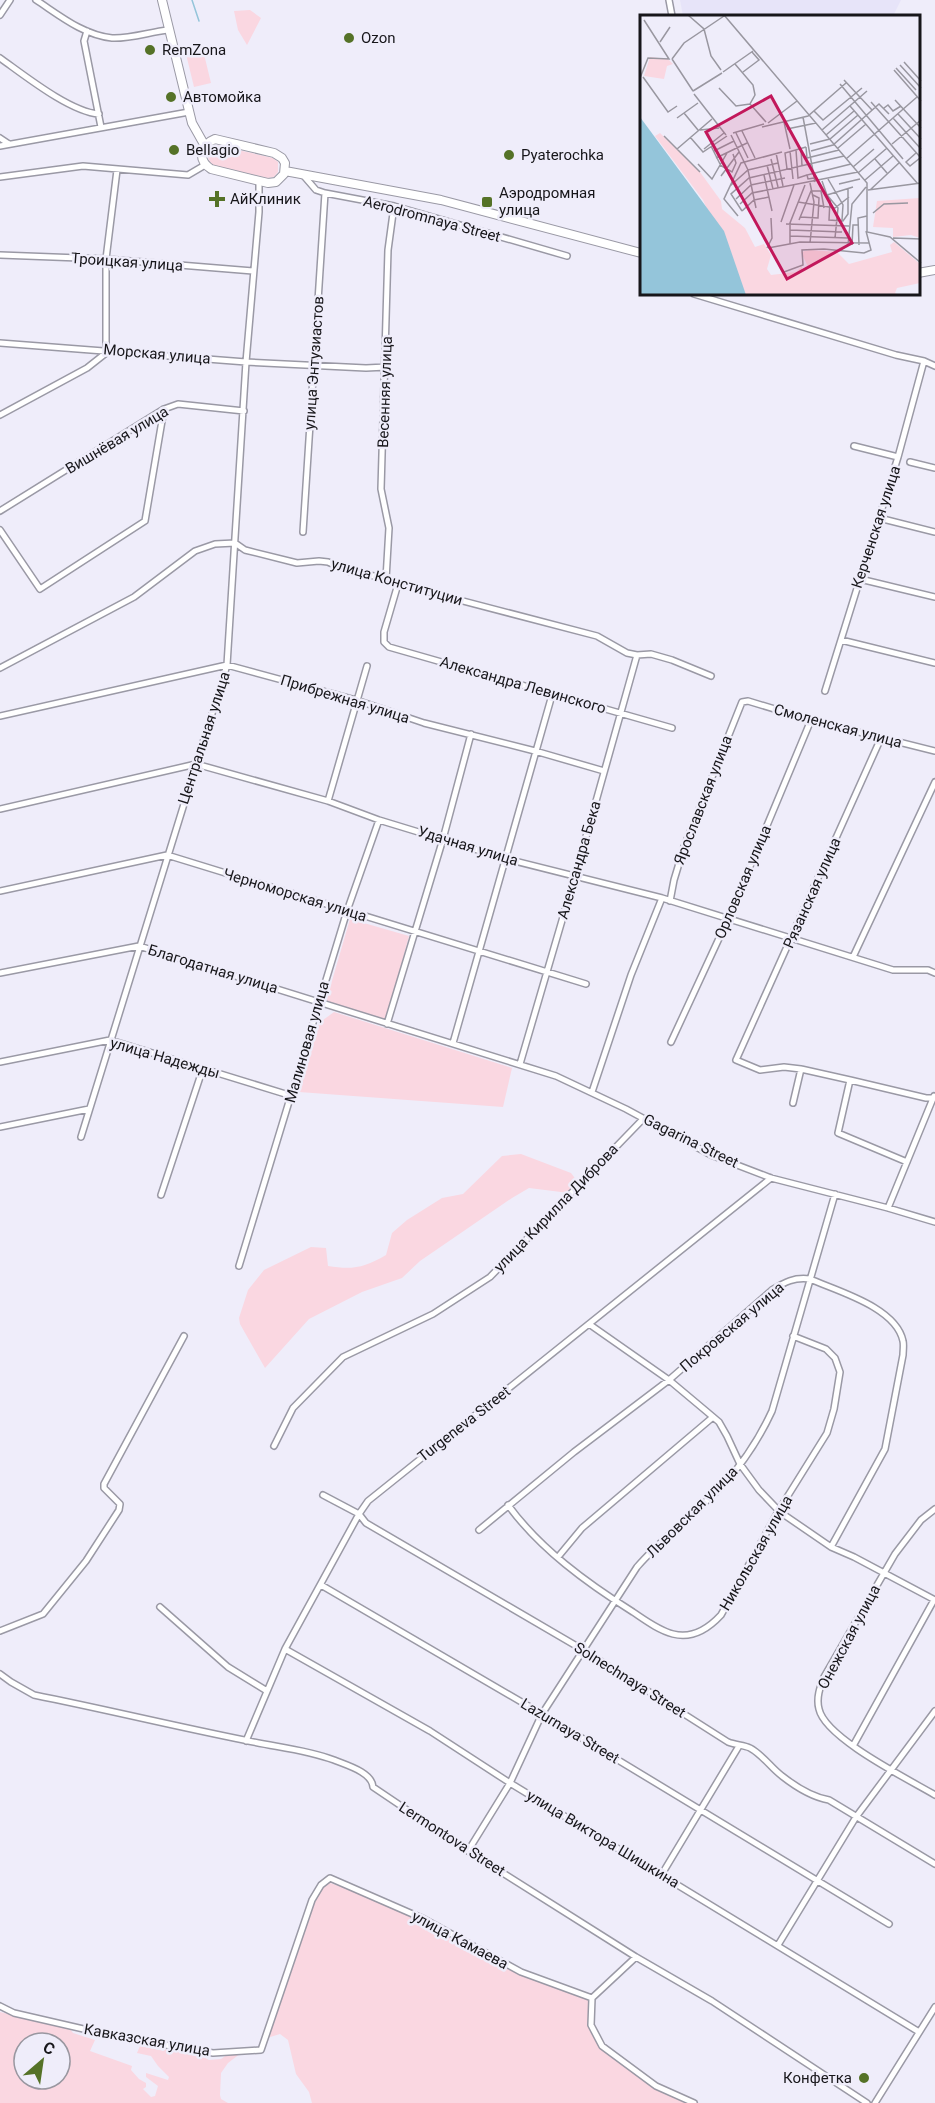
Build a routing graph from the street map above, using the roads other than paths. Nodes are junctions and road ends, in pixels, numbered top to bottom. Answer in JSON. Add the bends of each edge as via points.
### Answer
{"nodes":[{"id":1,"x":10,"y":0,"type":"edge"},
{"id":2,"x":36,"y":0,"type":"edge"},
{"id":3,"x":162,"y":0,"type":"edge"},
{"id":4,"x":669,"y":0,"type":"edge"},
{"id":5,"x":0,"y":15,"type":"edge"},
{"id":6,"x":672,"y":15,"type":"edge"},
{"id":7,"x":168,"y":30,"type":"junction"},
{"id":8,"x":87,"y":31,"type":"junction"},
{"id":9,"x":0,"y":58,"type":"edge"},
{"id":10,"x":189,"y":112,"type":"junction"},
{"id":11,"x":99,"y":114,"type":"junction"},
{"id":12,"x":101,"y":127,"type":"junction"},
{"id":13,"x":0,"y":138,"type":"edge"},
{"id":14,"x":9,"y":144,"type":"junction"},
{"id":15,"x":0,"y":146,"type":"edge"},
{"id":16,"x":205,"y":146,"type":"junction"},
{"id":17,"x":205,"y":165,"type":"junction"},
{"id":18,"x":117,"y":170,"type":"junction"},
{"id":19,"x":285,"y":171,"type":"junction"},
{"id":20,"x":302,"y":174,"type":"junction"},
{"id":21,"x":0,"y":177,"type":"edge"},
{"id":22,"x":259,"y":182,"type":"junction"},
{"id":23,"x":325,"y":193,"type":"junction"},
{"id":24,"x":394,"y":206,"type":"junction"},
{"id":25,"x":640,"y":253,"type":"edge"},
{"id":26,"x":0,"y":255,"type":"edge"},
{"id":27,"x":567,"y":256,"type":"dead end"},
{"id":28,"x":106,"y":259,"type":"junction"},
{"id":29,"x":935,"y":270,"type":"edge"},
{"id":30,"x":253,"y":271,"type":"junction"},
{"id":31,"x":920,"y":273,"type":"edge"},
{"id":32,"x":701,"y":296,"type":"edge"},
{"id":33,"x":0,"y":343,"type":"edge"},
{"id":34,"x":106,"y":350,"type":"junction"},
{"id":35,"x":924,"y":361,"type":"junction"},
{"id":36,"x":246,"y":362,"type":"junction"},
{"id":37,"x":315,"y":366,"type":"junction"},
{"id":38,"x":935,"y":366,"type":"edge"},
{"id":39,"x":386,"y":367,"type":"junction"},
{"id":40,"x":164,"y":409,"type":"junction"},
{"id":41,"x":244,"y":411,"type":"junction"},
{"id":42,"x":0,"y":415,"type":"edge"},
{"id":43,"x":854,"y":446,"type":"dead end"},
{"id":44,"x":898,"y":457,"type":"junction"},
{"id":45,"x":910,"y":462,"type":"dead end"},
{"id":46,"x":935,"y":468,"type":"edge"},
{"id":47,"x":0,"y":511,"type":"edge"},
{"id":48,"x":879,"y":518,"type":"junction"},
{"id":49,"x":0,"y":530,"type":"edge"},
{"id":50,"x":303,"y":532,"type":"dead end"},
{"id":51,"x":935,"y":532,"type":"edge"},
{"id":52,"x":235,"y":543,"type":"junction"},
{"id":53,"x":386,"y":579,"type":"junction"},
{"id":54,"x":860,"y":579,"type":"junction"},
{"id":55,"x":398,"y":584,"type":"junction"},
{"id":56,"x":935,"y":597,"type":"edge"},
{"id":57,"x":841,"y":639,"type":"junction"},
{"id":58,"x":637,"y":655,"type":"junction"},
{"id":59,"x":935,"y":663,"type":"edge"},
{"id":60,"x":227,"y":665,"type":"junction"},
{"id":61,"x":367,"y":666,"type":"dead end"},
{"id":62,"x":0,"y":668,"type":"edge"},
{"id":63,"x":711,"y":676,"type":"dead end"},
{"id":64,"x":825,"y":691,"type":"dead end"},
{"id":65,"x":552,"y":695,"type":"junction"},
{"id":66,"x":356,"y":700,"type":"junction"},
{"id":67,"x":742,"y":702,"type":"joint"},
{"id":68,"x":621,"y":713,"type":"junction"},
{"id":69,"x":0,"y":716,"type":"edge"},
{"id":70,"x":811,"y":720,"type":"junction"},
{"id":71,"x":672,"y":729,"type":"dead end"},
{"id":72,"x":471,"y":734,"type":"junction"},
{"id":73,"x":880,"y":738,"type":"junction"},
{"id":74,"x":536,"y":751,"type":"junction"},
{"id":75,"x":935,"y":751,"type":"edge"},
{"id":76,"x":196,"y":764,"type":"junction"},
{"id":77,"x":604,"y":771,"type":"junction"},
{"id":78,"x":935,"y":782,"type":"edge"},
{"id":79,"x":328,"y":801,"type":"junction"},
{"id":80,"x":0,"y":808,"type":"edge"},
{"id":81,"x":379,"y":820,"type":"junction"},
{"id":82,"x":443,"y":838,"type":"junction"},
{"id":83,"x":167,"y":855,"type":"junction"},
{"id":84,"x":507,"y":859,"type":"junction"},
{"id":85,"x":575,"y":876,"type":"junction"},
{"id":86,"x":0,"y":891,"type":"edge"},
{"id":87,"x":662,"y":898,"type":"junction"},
{"id":88,"x":670,"y":901,"type":"junction"},
{"id":89,"x":347,"y":911,"type":"junction"},
{"id":90,"x":728,"y":919,"type":"junction"},
{"id":91,"x":414,"y":931,"type":"junction"},
{"id":92,"x":792,"y":939,"type":"junction"},
{"id":93,"x":139,"y":946,"type":"junction"},
{"id":94,"x":479,"y":950,"type":"junction"},
{"id":95,"x":853,"y":957,"type":"junction"},
{"id":96,"x":546,"y":972,"type":"junction"},
{"id":97,"x":935,"y":972,"type":"edge"},
{"id":98,"x":0,"y":973,"type":"edge"},
{"id":99,"x":586,"y":984,"type":"dead end"},
{"id":100,"x":319,"y":1002,"type":"junction"},
{"id":101,"x":387,"y":1024,"type":"junction"},
{"id":102,"x":110,"y":1040,"type":"junction"},
{"id":103,"x":671,"y":1042,"type":"dead end"},
{"id":104,"x":453,"y":1043,"type":"junction"},
{"id":105,"x":0,"y":1062,"type":"edge"},
{"id":106,"x":520,"y":1064,"type":"junction"},
{"id":107,"x":203,"y":1068,"type":"junction"},
{"id":108,"x":801,"y":1069,"type":"junction"},
{"id":109,"x":850,"y":1080,"type":"junction"},
{"id":110,"x":592,"y":1092,"type":"junction"},
{"id":111,"x":292,"y":1096,"type":"junction"},
{"id":112,"x":935,"y":1096,"type":"edge"},
{"id":113,"x":793,"y":1103,"type":"dead end"},
{"id":114,"x":88,"y":1109,"type":"junction"},
{"id":115,"x":643,"y":1119,"type":"junction"},
{"id":116,"x":0,"y":1127,"type":"edge"},
{"id":117,"x":81,"y":1137,"type":"dead end"},
{"id":118,"x":907,"y":1162,"type":"junction"},
{"id":119,"x":771,"y":1178,"type":"junction"},
{"id":120,"x":835,"y":1194,"type":"junction"},
{"id":121,"x":161,"y":1195,"type":"dead end"},
{"id":122,"x":888,"y":1208,"type":"junction"},
{"id":123,"x":935,"y":1222,"type":"edge"},
{"id":124,"x":240,"y":1266,"type":"dead end"},
{"id":125,"x":810,"y":1279,"type":"junction"},
{"id":126,"x":589,"y":1324,"type":"junction"},
{"id":127,"x":184,"y":1336,"type":"dead end"},
{"id":128,"x":793,"y":1336,"type":"junction"},
{"id":129,"x":669,"y":1380,"type":"junction"},
{"id":130,"x":713,"y":1417,"type":"junction"},
{"id":131,"x":274,"y":1446,"type":"dead end"},
{"id":132,"x":740,"y":1464,"type":"junction"},
{"id":133,"x":323,"y":1495,"type":"dead end"},
{"id":134,"x":508,"y":1505,"type":"junction"},
{"id":135,"x":935,"y":1509,"type":"edge"},
{"id":136,"x":779,"y":1510,"type":"junction"},
{"id":137,"x":359,"y":1514,"type":"junction"},
{"id":138,"x":479,"y":1530,"type":"dead end"},
{"id":139,"x":831,"y":1547,"type":"junction"},
{"id":140,"x":558,"y":1557,"type":"junction"},
{"id":141,"x":884,"y":1573,"type":"junction"},
{"id":142,"x":321,"y":1585,"type":"junction"},
{"id":143,"x":935,"y":1600,"type":"edge"},
{"id":144,"x":615,"y":1601,"type":"junction"},
{"id":145,"x":160,"y":1607,"type":"dead end"},
{"id":146,"x":0,"y":1631,"type":"edge"},
{"id":147,"x":285,"y":1649,"type":"junction"},
{"id":148,"x":585,"y":1651,"type":"junction"},
{"id":149,"x":0,"y":1674,"type":"edge"},
{"id":150,"x":267,"y":1691,"type":"junction"},
{"id":151,"x":935,"y":1711,"type":"edge"},
{"id":152,"x":542,"y":1714,"type":"junction"},
{"id":153,"x":246,"y":1741,"type":"junction"},
{"id":154,"x":739,"y":1746,"type":"junction"},
{"id":155,"x":853,"y":1746,"type":"junction"},
{"id":156,"x":892,"y":1769,"type":"junction"},
{"id":157,"x":510,"y":1783,"type":"junction"},
{"id":158,"x":935,"y":1795,"type":"edge"},
{"id":159,"x":700,"y":1811,"type":"junction"},
{"id":160,"x":856,"y":1817,"type":"junction"},
{"id":161,"x":468,"y":1851,"type":"junction"},
{"id":162,"x":935,"y":1864,"type":"edge"},
{"id":163,"x":662,"y":1874,"type":"junction"},
{"id":164,"x":817,"y":1880,"type":"junction"},
{"id":165,"x":889,"y":1924,"type":"dead end"},
{"id":166,"x":778,"y":1945,"type":"junction"},
{"id":167,"x":636,"y":1957,"type":"junction"},
{"id":168,"x":592,"y":1998,"type":"junction"},
{"id":169,"x":0,"y":2006,"type":"edge"},
{"id":170,"x":935,"y":2007,"type":"edge"},
{"id":171,"x":919,"y":2032,"type":"junction"},
{"id":172,"x":261,"y":2050,"type":"joint"},
{"id":173,"x":694,"y":2103,"type":"edge"},
{"id":174,"x":867,"y":2103,"type":"edge"},
{"id":175,"x":875,"y":2103,"type":"edge"}],
"edges":[{"from":1,"to":5,"type":"street"},
{"from":2,"to":8,"type":"street"},
{"from":3,"to":7,"type":"street"},
{"from":4,"to":6,"type":"street"},
{"from":7,"to":8,"type":"street","via":[[113,38]]},
{"from":7,"to":10,"type":"street"},
{"from":8,"to":11,"type":"street","via":[[84,41]]},
{"from":9,"to":11,"type":"street","via":[[77,108]]},
{"from":10,"to":12,"type":"street"},
{"from":10,"to":16,"type":"street"},
{"from":11,"to":12,"type":"street"},
{"from":12,"to":14,"type":"street"},
{"from":13,"to":14,"type":"street"},
{"from":14,"to":15,"type":"street"},
{"from":16,"to":17,"type":"street"},
{"from":16,"to":19,"type":"street","via":[[222,140],[270,152],[282,158]]},
{"from":17,"to":18,"type":"street","via":[[188,175]]},
{"from":17,"to":22,"type":"street","via":[[214,171]]},
{"from":18,"to":21,"type":"street","via":[[83,166]]},
{"from":18,"to":28,"type":"street"},
{"from":19,"to":20,"type":"street"},
{"from":19,"to":22,"type":"street","via":[[276,182]]},
{"from":20,"to":23,"type":"street","name":"Aerodromnaya Street","via":[[316,190]]},
{"from":20,"to":25,"type":"street","via":[[441,200]]},
{"from":22,"to":30,"type":"street","name":"Центральная улица","via":[[260,212]]},
{"from":23,"to":24,"type":"street","name":"Aerodromnaya Street"},
{"from":23,"to":37,"type":"street","name":"улица Энтузиастов"},
{"from":24,"to":27,"type":"street","name":"Aerodromnaya Street"},
{"from":24,"to":39,"type":"street","name":"Весенняя улица","via":[[388,250]]},
{"from":26,"to":28,"type":"street","name":"Троицкая улица"},
{"from":28,"to":30,"type":"street","name":"Троицкая улица"},
{"from":28,"to":34,"type":"street"},
{"from":29,"to":31,"type":"street"},
{"from":30,"to":36,"type":"street","name":"Центральная улица"},
{"from":32,"to":35,"type":"street"},
{"from":33,"to":34,"type":"street","name":"Морская улица"},
{"from":34,"to":36,"type":"street","name":"Морская улица"},
{"from":34,"to":42,"type":"street","via":[[87,368]]},
{"from":35,"to":38,"type":"street"},
{"from":35,"to":44,"type":"street","name":"Керченская улица"},
{"from":36,"to":37,"type":"street","name":"Морская улица"},
{"from":36,"to":41,"type":"street","name":"Центральная улица"},
{"from":37,"to":39,"type":"street","name":"Морская улица"},
{"from":37,"to":50,"type":"street","name":"улица Энтузиастов"},
{"from":39,"to":53,"type":"street","name":"Весенняя улица","via":[[381,489],[389,528]]},
{"from":40,"to":41,"type":"street","name":"Вишнёвая улица","via":[[178,404]]},
{"from":40,"to":47,"type":"street","name":"Вишнёвая улица"},
{"from":40,"to":49,"type":"street","via":[[145,521],[40,589]]},
{"from":41,"to":52,"type":"street","name":"Центральная улица"},
{"from":43,"to":44,"type":"street"},
{"from":44,"to":48,"type":"street","name":"Керченская улица"},
{"from":45,"to":46,"type":"street"},
{"from":48,"to":51,"type":"street"},
{"from":48,"to":54,"type":"street","name":"Керченская улица"},
{"from":52,"to":53,"type":"street","name":"улица Конституции","via":[[268,556],[297,562],[328,562],[348,571]]},
{"from":52,"to":60,"type":"street","name":"Центральная улица"},
{"from":52,"to":62,"type":"street","via":[[195,551],[134,597]]},
{"from":53,"to":55,"type":"street","name":"улица Конституции"},
{"from":54,"to":56,"type":"street"},
{"from":54,"to":57,"type":"street","name":"Керченская улица"},
{"from":55,"to":58,"type":"street","name":"улица Конституции","via":[[597,636]]},
{"from":55,"to":65,"type":"street","name":"Александра Левинского","via":[[384,632],[384,642],[389,646]]},
{"from":57,"to":59,"type":"street"},
{"from":57,"to":64,"type":"street","name":"Керченская улица"},
{"from":58,"to":63,"type":"street","name":"улица Конституции","via":[[651,654]]},
{"from":58,"to":68,"type":"street","name":"Александра Бека"},
{"from":60,"to":66,"type":"street","name":"Прибрежная улица"},
{"from":60,"to":69,"type":"street","name":"Прибрежная улица"},
{"from":60,"to":76,"type":"street","name":"Центральная улица"},
{"from":61,"to":66,"type":"street"},
{"from":65,"to":68,"type":"street","name":"Александра Левинского"},
{"from":65,"to":74,"type":"street"},
{"from":66,"to":72,"type":"street","name":"Прибрежная улица"},
{"from":66,"to":79,"type":"street"},
{"from":67,"to":70,"type":"street","name":"Смоленская улица"},
{"from":67,"to":88,"type":"street","name":"Ярославская улица","via":[[684,847]]},
{"from":68,"to":71,"type":"street","name":"Александра Левинского"},
{"from":68,"to":77,"type":"street","name":"Александра Бека"},
{"from":70,"to":73,"type":"street","name":"Смоленская улица"},
{"from":70,"to":90,"type":"street","name":"Орловская улица"},
{"from":72,"to":74,"type":"street","name":"Прибрежная улица"},
{"from":72,"to":82,"type":"street"},
{"from":73,"to":75,"type":"street","name":"Смоленская улица"},
{"from":73,"to":92,"type":"street","name":"Рязанская улица"},
{"from":74,"to":77,"type":"street","name":"Прибрежная улица"},
{"from":74,"to":84,"type":"street"},
{"from":76,"to":79,"type":"street","name":"Удачная улица"},
{"from":76,"to":80,"type":"street","name":"Удачная улица"},
{"from":76,"to":83,"type":"street","name":"Центральная улица"},
{"from":77,"to":85,"type":"street","name":"Александра Бека"},
{"from":78,"to":95,"type":"street"},
{"from":79,"to":81,"type":"street","name":"Удачная улица"},
{"from":81,"to":82,"type":"street","name":"Удачная улица"},
{"from":81,"to":89,"type":"street","name":"Малиновая улица"},
{"from":82,"to":84,"type":"street","name":"Удачная улица"},
{"from":82,"to":91,"type":"street"},
{"from":83,"to":86,"type":"street","name":"Черноморская улица"},
{"from":83,"to":89,"type":"street","name":"Черноморская улица"},
{"from":83,"to":93,"type":"street","name":"Центральная улица"},
{"from":84,"to":85,"type":"street","name":"Удачная улица"},
{"from":84,"to":94,"type":"street"},
{"from":85,"to":87,"type":"street","name":"Удачная улица"},
{"from":85,"to":96,"type":"street","name":"Александра Бека"},
{"from":87,"to":88,"type":"street","name":"Удачная улица"},
{"from":87,"to":110,"type":"street","via":[[631,975]]},
{"from":88,"to":90,"type":"street","name":"Удачная улица"},
{"from":89,"to":91,"type":"street","name":"Черноморская улица"},
{"from":89,"to":100,"type":"street","name":"Малиновая улица"},
{"from":90,"to":92,"type":"street","name":"Удачная улица"},
{"from":90,"to":103,"type":"street","name":"Орловская улица"},
{"from":91,"to":94,"type":"street","name":"Черноморская улица"},
{"from":91,"to":101,"type":"street"},
{"from":92,"to":95,"type":"street","name":"Удачная улица"},
{"from":92,"to":108,"type":"street","name":"Рязанская улица","via":[[736,1060],[760,1070]]},
{"from":93,"to":98,"type":"street","name":"Благодатная улица"},
{"from":93,"to":100,"type":"street","name":"Благодатная улица"},
{"from":93,"to":102,"type":"street","name":"Центральная улица"},
{"from":94,"to":96,"type":"street","name":"Черноморская улица"},
{"from":94,"to":104,"type":"street"},
{"from":95,"to":97,"type":"street","name":"Удачная улица","via":[[893,970]]},
{"from":96,"to":99,"type":"street","name":"Черноморская улица"},
{"from":96,"to":106,"type":"street","name":"Александра Бека"},
{"from":100,"to":101,"type":"street","name":"Благодатная улица"},
{"from":100,"to":111,"type":"street","name":"Малиновая улица"},
{"from":101,"to":104,"type":"street","name":"Благодатная улица"},
{"from":102,"to":105,"type":"street","name":"улица Надежды"},
{"from":102,"to":107,"type":"street","name":"улица Надежды"},
{"from":102,"to":114,"type":"street","name":"Центральная улица"},
{"from":104,"to":106,"type":"street","name":"Gagarina Street"},
{"from":106,"to":110,"type":"street","name":"Gagarina Street"},
{"from":107,"to":111,"type":"street","name":"улица Надежды"},
{"from":107,"to":121,"type":"street"},
{"from":108,"to":109,"type":"street"},
{"from":108,"to":113,"type":"street"},
{"from":109,"to":112,"type":"street","via":[[926,1098]]},
{"from":109,"to":118,"type":"street","via":[[838,1133]]},
{"from":110,"to":115,"type":"street","name":"Gagarina Street"},
{"from":111,"to":124,"type":"street","name":"Малиновая улица"},
{"from":112,"to":118,"type":"street"},
{"from":114,"to":116,"type":"street"},
{"from":114,"to":117,"type":"street","name":"Центральная улица"},
{"from":115,"to":119,"type":"street","name":"Gagarina Street","via":[[711,1155]]},
{"from":115,"to":131,"type":"street","name":"улица Кирилла Диброва","via":[[490,1277],[433,1314],[343,1357],[293,1408]]},
{"from":118,"to":122,"type":"street"},
{"from":119,"to":120,"type":"street","name":"Gagarina Street"},
{"from":119,"to":126,"type":"street","name":"Turgeneva Street"},
{"from":120,"to":122,"type":"street","name":"Gagarina Street"},
{"from":120,"to":125,"type":"street","name":"Львовская улица"},
{"from":122,"to":123,"type":"street","name":"Gagarina Street"},
{"from":125,"to":128,"type":"street","name":"Львовская улица"},
{"from":125,"to":129,"type":"street","name":"Покровская улица","via":[[786,1281],[772,1290]]},
{"from":125,"to":139,"type":"street","via":[[877,1308],[895,1325],[903,1341],[885,1449]]},
{"from":126,"to":129,"type":"street"},
{"from":126,"to":137,"type":"street","name":"Turgeneva Street","via":[[409,1467],[368,1501]]},
{"from":127,"to":146,"type":"street","via":[[104,1484],[120,1504],[119,1510],[86,1561],[43,1614]]},
{"from":128,"to":132,"type":"street","name":"Львовская улица","via":[[772,1411]]},
{"from":128,"to":136,"type":"street","name":"Никольская улица","via":[[826,1348],[840,1372],[827,1432]]},
{"from":129,"to":130,"type":"street"},
{"from":129,"to":134,"type":"street","name":"Покровская улица"},
{"from":130,"to":132,"type":"street","via":[[728,1436]]},
{"from":130,"to":140,"type":"street","via":[[582,1528]]},
{"from":132,"to":136,"type":"street"},
{"from":132,"to":144,"type":"street","name":"Львовская улица","via":[[709,1499],[654,1547]]},
{"from":133,"to":137,"type":"street","name":"Solnechnaya Street"},
{"from":134,"to":138,"type":"street","name":"Покровская улица"},
{"from":134,"to":140,"type":"street","name":"Никольская улица","via":[[523,1525]]},
{"from":135,"to":141,"type":"street","name":"Онежская улица","via":[[921,1520]]},
{"from":136,"to":139,"type":"street"},
{"from":136,"to":144,"type":"street","name":"Никольская улица","via":[[721,1615],[710,1627],[691,1635],[674,1635]]},
{"from":137,"to":142,"type":"street","name":"Turgeneva Street"},
{"from":137,"to":148,"type":"street","name":"Solnechnaya Street","via":[[366,1523]]},
{"from":139,"to":141,"type":"street"},
{"from":140,"to":144,"type":"street","name":"Никольская улица"},
{"from":141,"to":143,"type":"street"},
{"from":141,"to":155,"type":"street","name":"Онежская улица","via":[[818,1693],[819,1710],[828,1726]]},
{"from":142,"to":147,"type":"street","name":"Turgeneva Street"},
{"from":142,"to":152,"type":"street","name":"Lazurnaya Street"},
{"from":143,"to":155,"type":"street"},
{"from":144,"to":148,"type":"street","name":"Львовская улица"},
{"from":145,"to":150,"type":"street","via":[[228,1667]]},
{"from":147,"to":150,"type":"street","name":"Turgeneva Street"},
{"from":147,"to":157,"type":"street","name":"улица Виктора Шишкина","via":[[430,1731]]},
{"from":148,"to":152,"type":"street","name":"Львовская улица"},
{"from":148,"to":154,"type":"street","name":"Solnechnaya Street"},
{"from":149,"to":153,"type":"street","name":"Lermontova Street","via":[[34,1695]]},
{"from":150,"to":153,"type":"street","name":"Turgeneva Street"},
{"from":151,"to":156,"type":"street"},
{"from":152,"to":157,"type":"street","name":"Львовская улица"},
{"from":152,"to":159,"type":"street","name":"Lazurnaya Street"},
{"from":153,"to":161,"type":"street","name":"Lermontova Street","via":[[304,1751],[360,1772],[369,1777],[373,1787]]},
{"from":154,"to":159,"type":"street"},
{"from":154,"to":160,"type":"street","name":"Solnechnaya Street","via":[[748,1747],[782,1776]]},
{"from":155,"to":156,"type":"street","name":"Онежская улица"},
{"from":156,"to":158,"type":"street","name":"Онежская улица"},
{"from":156,"to":160,"type":"street"},
{"from":157,"to":161,"type":"street","name":"Львовская улица"},
{"from":157,"to":163,"type":"street","name":"улица Виктора Шишкина"},
{"from":159,"to":163,"type":"street"},
{"from":159,"to":164,"type":"street","name":"Lazurnaya Street"},
{"from":160,"to":162,"type":"street","name":"Solnechnaya Street"},
{"from":160,"to":164,"type":"street"},
{"from":161,"to":167,"type":"street","name":"Lermontova Street"},
{"from":163,"to":166,"type":"street","name":"улица Виктора Шишкина"},
{"from":164,"to":165,"type":"street","name":"Lazurnaya Street"},
{"from":164,"to":166,"type":"street"},
{"from":166,"to":171,"type":"street","name":"улица Виктора Шишкина"},
{"from":167,"to":168,"type":"street"},
{"from":167,"to":174,"type":"street","name":"Lermontova Street","via":[[712,2001]]},
{"from":168,"to":172,"type":"street","name":"улица Камаева","via":[[521,1972],[424,1919],[330,1878],[312,1900]]},
{"from":168,"to":173,"type":"street","via":[[591,2025],[602,2046],[656,2086]]},
{"from":169,"to":172,"type":"street","name":"Кавказская улица","via":[[14,2013],[178,2048],[213,2053]]},
{"from":170,"to":171,"type":"street"},
{"from":171,"to":175,"type":"street"}]}
